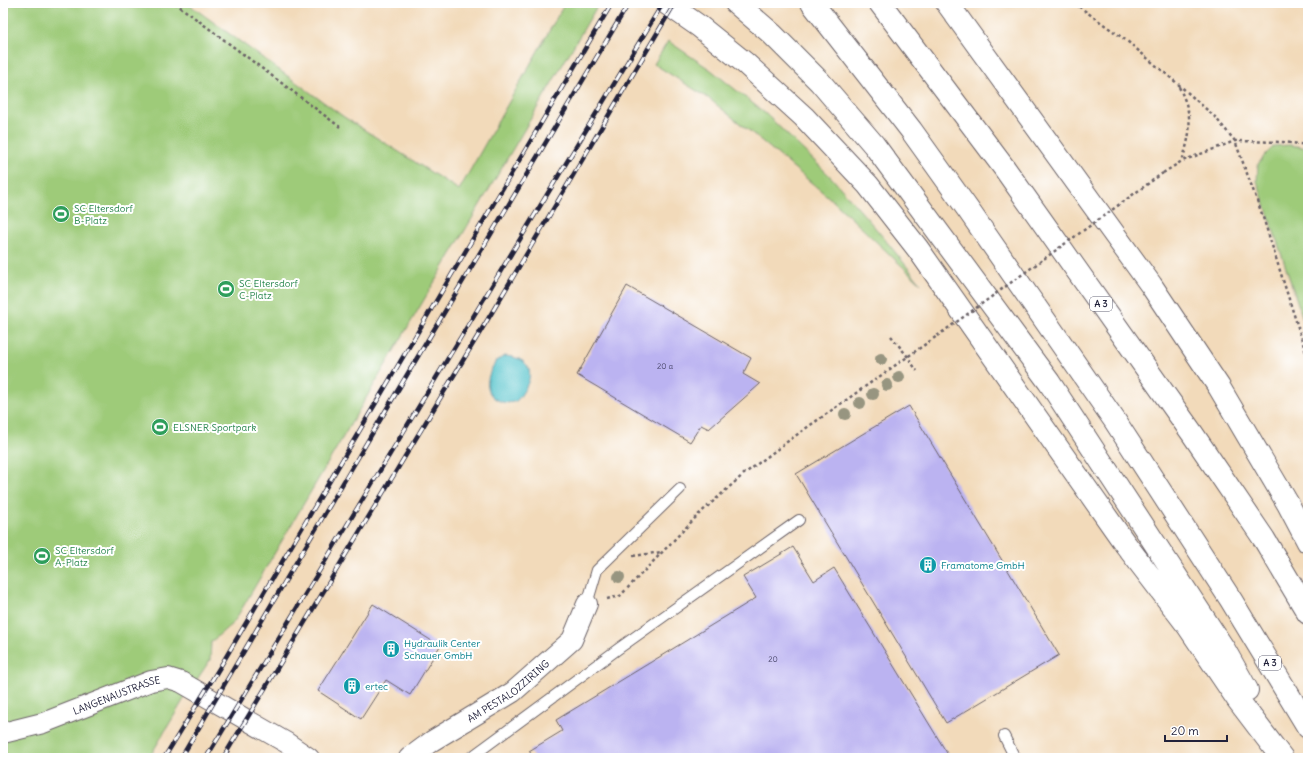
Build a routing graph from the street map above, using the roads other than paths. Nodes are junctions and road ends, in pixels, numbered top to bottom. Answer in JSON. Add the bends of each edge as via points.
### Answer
{"nodes":[{"id":1,"x":666,"y":3,"type":"edge"},
{"id":2,"x":736,"y":3,"type":"edge"},
{"id":3,"x":812,"y":3,"type":"edge"},
{"id":4,"x":880,"y":3,"type":"edge"},
{"id":5,"x":946,"y":3,"type":"edge"},
{"id":6,"x":680,"y":489,"type":"dead end"},
{"id":7,"x":799,"y":520,"type":"dead end"},
{"id":8,"x":1308,"y":542,"type":"edge"},
{"id":9,"x":587,"y":604,"type":"joint"},
{"id":10,"x":1308,"y":613,"type":"edge"},
{"id":11,"x":1308,"y":727,"type":"edge"},
{"id":12,"x":3,"y":733,"type":"edge"},
{"id":13,"x":1004,"y":736,"type":"dead end"},
{"id":14,"x":309,"y":758,"type":"edge"},
{"id":15,"x":409,"y":758,"type":"edge"},
{"id":16,"x":470,"y":758,"type":"edge"},
{"id":17,"x":1016,"y":758,"type":"edge"},
{"id":18,"x":1282,"y":758,"type":"edge"},
{"id":19,"x":1286,"y":758,"type":"edge"}],
"edges":[{"from":1,"to":18,"type":"highway","via":[[751,68],[804,117],[868,185],[918,248],[1126,545],[1188,626],[1238,700]]},
{"from":2,"to":19,"type":"highway","via":[[772,34],[820,82],[874,144],[1049,382],[1224,649]]},
{"from":3,"to":11,"type":"highway","number":"A 3","via":[[911,130],[970,211],[1115,421],[1231,600]]},
{"from":4,"to":10,"type":"highway","number":"A 3","via":[[1005,169],[1192,432],[1264,539]]},
{"from":5,"to":8,"type":"highway","via":[[1151,285],[1219,387]]},
{"from":6,"to":9,"type":"lane","via":[[597,570]]},
{"from":7,"to":16,"type":"lane"},
{"from":9,"to":15,"type":"street","name":"AM PESTALOZZIRING","via":[[572,640],[513,692],[432,741]]},
{"from":12,"to":14,"type":"street","name":"LANGENAUSTRASSE","via":[[43,723],[151,680],[168,678],[181,682]]},
{"from":13,"to":17,"type":"lane"}]}
